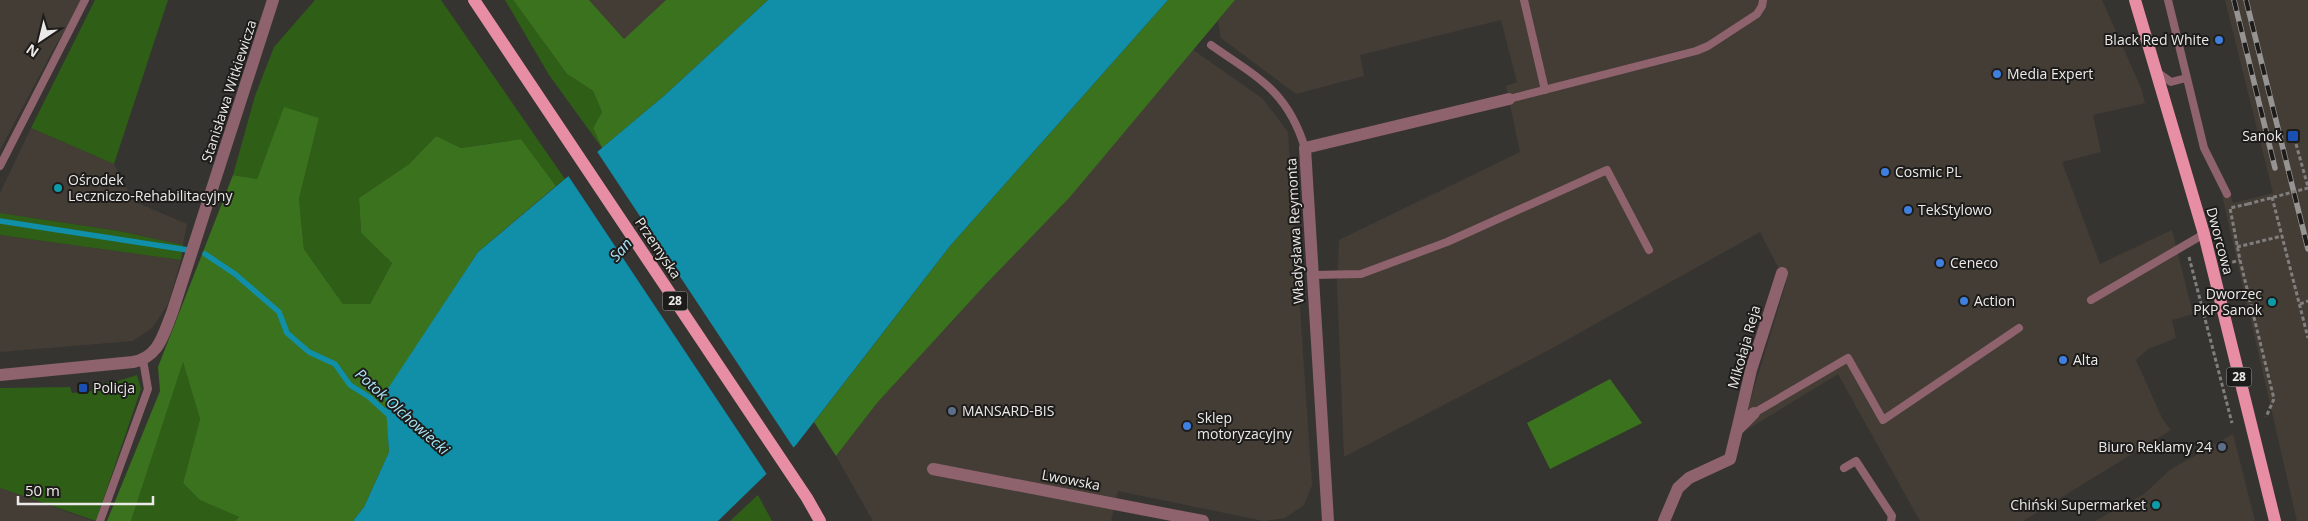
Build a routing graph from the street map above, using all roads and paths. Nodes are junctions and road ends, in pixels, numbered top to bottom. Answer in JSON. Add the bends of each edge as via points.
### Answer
{"nodes":[{"id":1,"x":84,"y":0,"type":"edge"},
{"id":2,"x":273,"y":0,"type":"edge"},
{"id":3,"x":474,"y":0,"type":"edge"},
{"id":4,"x":1524,"y":0,"type":"edge"},
{"id":5,"x":1763,"y":0,"type":"edge"},
{"id":6,"x":2135,"y":0,"type":"edge"},
{"id":7,"x":2168,"y":0,"type":"edge"},
{"id":8,"x":1211,"y":45,"type":"dead end"},
{"id":9,"x":2154,"y":69,"type":"junction"},
{"id":10,"x":2186,"y":78,"type":"junction"},
{"id":11,"x":1545,"y":90,"type":"junction"},
{"id":12,"x":1509,"y":99,"type":"joint"},
{"id":13,"x":2296,"y":144,"type":"dead end"},
{"id":14,"x":1306,"y":148,"type":"junction"},
{"id":15,"x":0,"y":166,"type":"edge"},
{"id":16,"x":2308,"y":188,"type":"edge"},
{"id":17,"x":2227,"y":194,"type":"dead end"},
{"id":18,"x":2272,"y":197,"type":"junction"},
{"id":19,"x":2204,"y":234,"type":"junction"},
{"id":20,"x":2282,"y":236,"type":"junction"},
{"id":21,"x":2186,"y":244,"type":"junction"},
{"id":22,"x":2237,"y":247,"type":"junction"},
{"id":23,"x":1649,"y":250,"type":"dead end"},
{"id":24,"x":2240,"y":260,"type":"junction"},
{"id":25,"x":2223,"y":265,"type":"dead end"},
{"id":26,"x":1782,"y":273,"type":"dead end"},
{"id":27,"x":1313,"y":275,"type":"junction"},
{"id":28,"x":2091,"y":300,"type":"dead end"},
{"id":29,"x":2308,"y":301,"type":"edge"},
{"id":30,"x":2300,"y":304,"type":"junction"},
{"id":31,"x":2019,"y":328,"type":"dead end"},
{"id":32,"x":2308,"y":338,"type":"edge"},
{"id":33,"x":143,"y":360,"type":"junction"},
{"id":34,"x":0,"y":375,"type":"edge"},
{"id":35,"x":1754,"y":414,"type":"joint"},
{"id":36,"x":2265,"y":416,"type":"dead end"},
{"id":37,"x":2232,"y":423,"type":"dead end"},
{"id":38,"x":1737,"y":430,"type":"junction"},
{"id":39,"x":1844,"y":468,"type":"dead end"},
{"id":40,"x":933,"y":469,"type":"dead end"},
{"id":41,"x":820,"y":518,"type":"edge"},
{"id":42,"x":100,"y":521,"type":"edge"},
{"id":43,"x":1203,"y":521,"type":"edge"},
{"id":44,"x":1328,"y":521,"type":"edge"},
{"id":45,"x":1664,"y":521,"type":"edge"},
{"id":46,"x":1891,"y":521,"type":"edge"},
{"id":47,"x":2275,"y":521,"type":"edge"}],
"edges":[{"from":1,"to":15,"type":"lane"},
{"from":2,"to":33,"type":"street","name":"Stanisława Witkiewicza","via":[[172,313],[157,349]]},
{"from":3,"to":41,"type":"main road","name":"Przemyska","number":"28"},
{"from":4,"to":11,"type":"lane"},
{"from":5,"to":11,"type":"lane","via":[[1757,14],[1696,51]]},
{"from":6,"to":9,"type":"main road","name":"Dworcowa","number":"28"},
{"from":7,"to":10,"type":"lane"},
{"from":8,"to":14,"type":"lane","via":[[1268,85],[1286,104]]},
{"from":9,"to":10,"type":"lane","via":[[2171,82]]},
{"from":9,"to":19,"type":"main road","name":"Dworcowa","number":"28"},
{"from":10,"to":17,"type":"lane","via":[[2204,148]]},
{"from":11,"to":12,"type":"lane"},
{"from":12,"to":14,"type":"street","name":"Władysława Reymonta"},
{"from":13,"to":16,"type":"path"},
{"from":14,"to":27,"type":"street","name":"Władysława Reymonta"},
{"from":16,"to":18,"type":"path","bridge":true},
{"from":18,"to":20,"type":"path","bridge":true},
{"from":18,"to":22,"type":"path","bridge":true,"via":[[2230,208]]},
{"from":19,"to":21,"type":"lane"},
{"from":19,"to":47,"type":"main road","name":"Dworcowa","number":"28"},
{"from":20,"to":22,"type":"path"},
{"from":20,"to":30,"type":"path"},
{"from":21,"to":28,"type":"lane"},
{"from":21,"to":37,"type":"path"},
{"from":22,"to":24,"type":"path"},
{"from":23,"to":27,"type":"lane","via":[[1607,170],[1447,242],[1361,274]]},
{"from":24,"to":25,"type":"path"},
{"from":24,"to":36,"type":"path","via":[[2274,399]]},
{"from":26,"to":38,"type":"street","name":"Mikołaja Reja","via":[[1751,370]]},
{"from":27,"to":44,"type":"street","name":"Władysława Reymonta"},
{"from":29,"to":30,"type":"path"},
{"from":30,"to":32,"type":"path"},
{"from":31,"to":35,"type":"lane","via":[[1883,420],[1848,358]]},
{"from":33,"to":34,"type":"street"},
{"from":33,"to":42,"type":"lane","via":[[148,389]]},
{"from":35,"to":38,"type":"street"},
{"from":38,"to":45,"type":"street","name":"Mikołaja Reja","via":[[1730,459],[1689,478],[1678,488]]},
{"from":39,"to":46,"type":"lane","via":[[1856,461],[1892,516]]},
{"from":40,"to":43,"type":"street","name":"Lwowska"}]}
